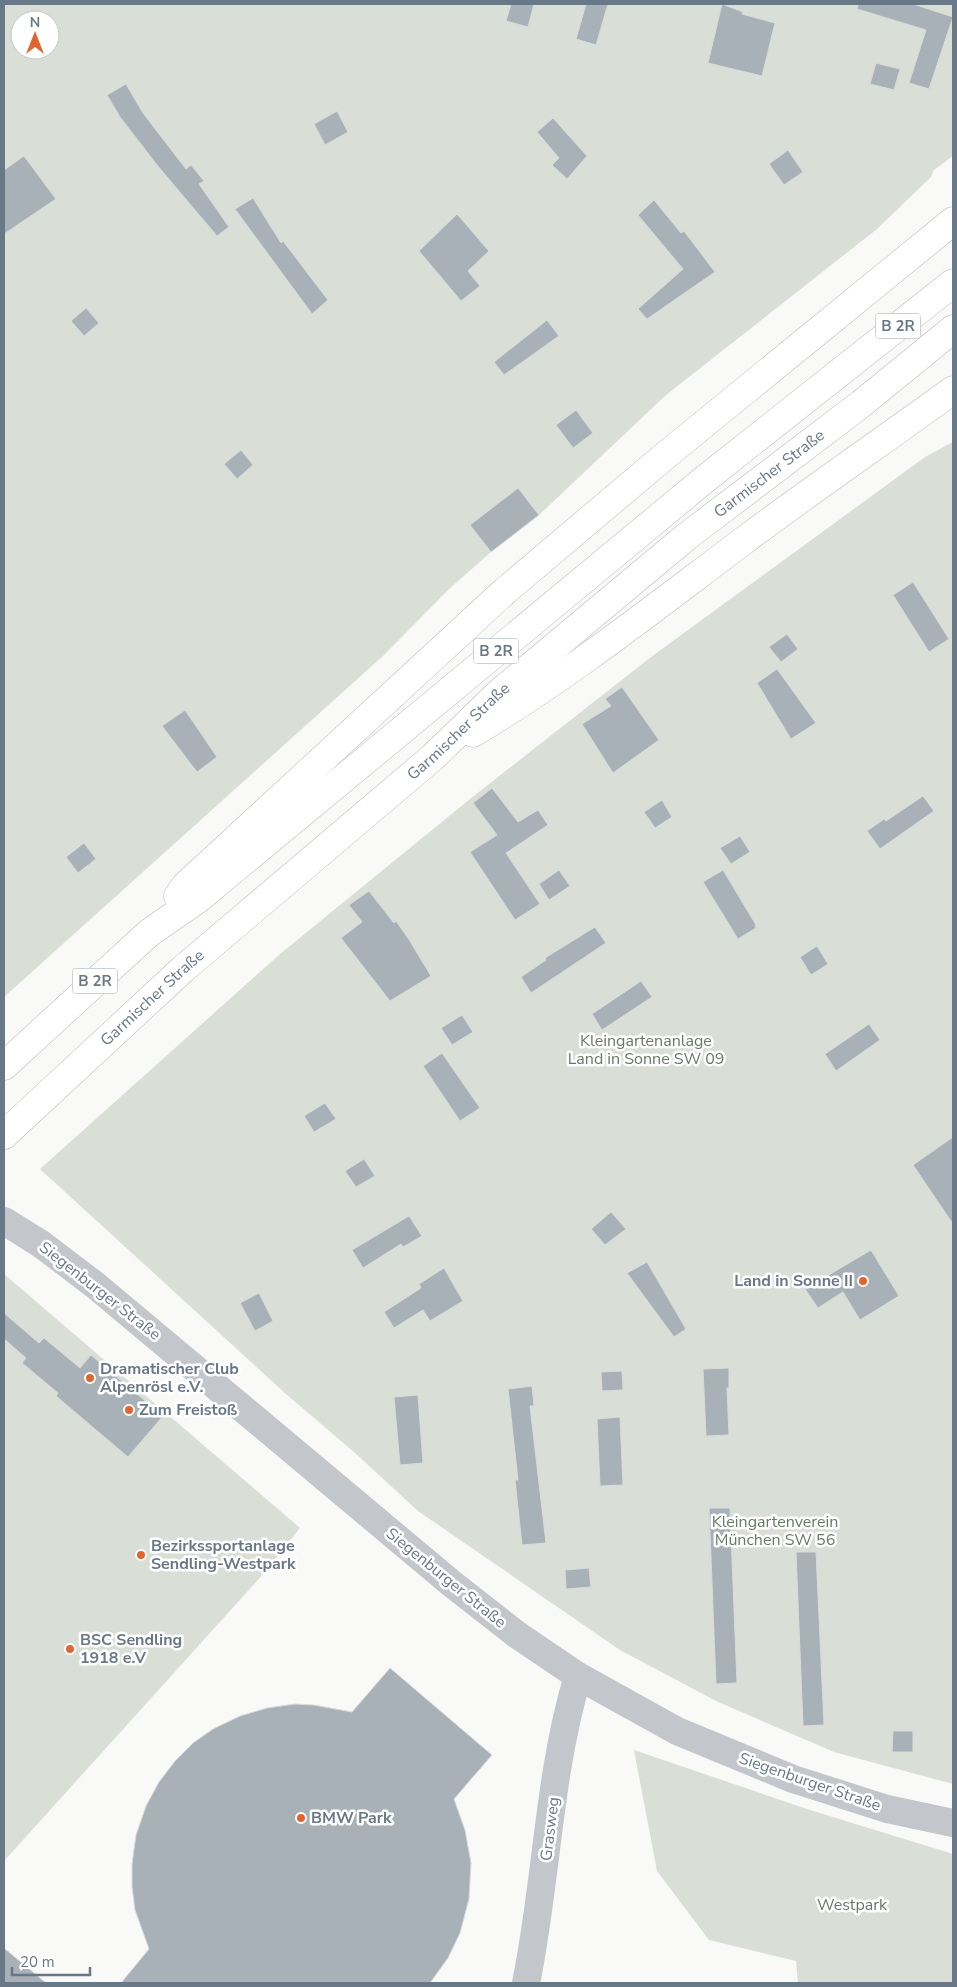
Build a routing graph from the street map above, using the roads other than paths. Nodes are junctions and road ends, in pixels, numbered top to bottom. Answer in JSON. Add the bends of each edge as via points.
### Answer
{"nodes":[{"id":1,"x":953,"y":221,"type":"edge"},
{"id":2,"x":953,"y":282,"type":"edge"},
{"id":3,"x":953,"y":329,"type":"edge"},
{"id":4,"x":953,"y":390,"type":"edge"},
{"id":5,"x":434,"y":757,"type":"junction"},
{"id":6,"x":149,"y":933,"type":"junction"},
{"id":7,"x":4,"y":1066,"type":"edge"},
{"id":8,"x":4,"y":1135,"type":"edge"},
{"id":9,"x":4,"y":1220,"type":"edge"},
{"id":10,"x":578,"y":1676,"type":"junction"},
{"id":11,"x":953,"y":1823,"type":"edge"},
{"id":12,"x":526,"y":1983,"type":"edge"}],
"edges":[{"from":1,"to":6,"type":"highway","via":[[505,591],[186,885]]},
{"from":2,"to":6,"type":"highway","name":"Garmischer Straße","number":"B 2R","via":[[698,485],[198,899]]},
{"from":3,"to":5,"type":"highway","name":"Garmischer Straße","number":"B 2R","via":[[678,544],[499,693]]},
{"from":4,"to":5,"type":"highway","via":[[507,713]]},
{"from":5,"to":8,"type":"highway","name":"Garmischer Straße","number":"B 2R","via":[[183,969]]},
{"from":6,"to":7,"type":"highway","name":"Garmischer Straße","number":"B 2R"},
{"from":9,"to":10,"type":"street","name":"Siegenburger Straße","via":[[95,1285],[451,1582],[516,1634]]},
{"from":10,"to":11,"type":"street","name":"Siegenburger Straße","via":[[677,1731],[793,1780],[887,1809]]},
{"from":10,"to":12,"type":"street","name":"Grasweg","via":[[566,1715],[536,1934]]}]}
